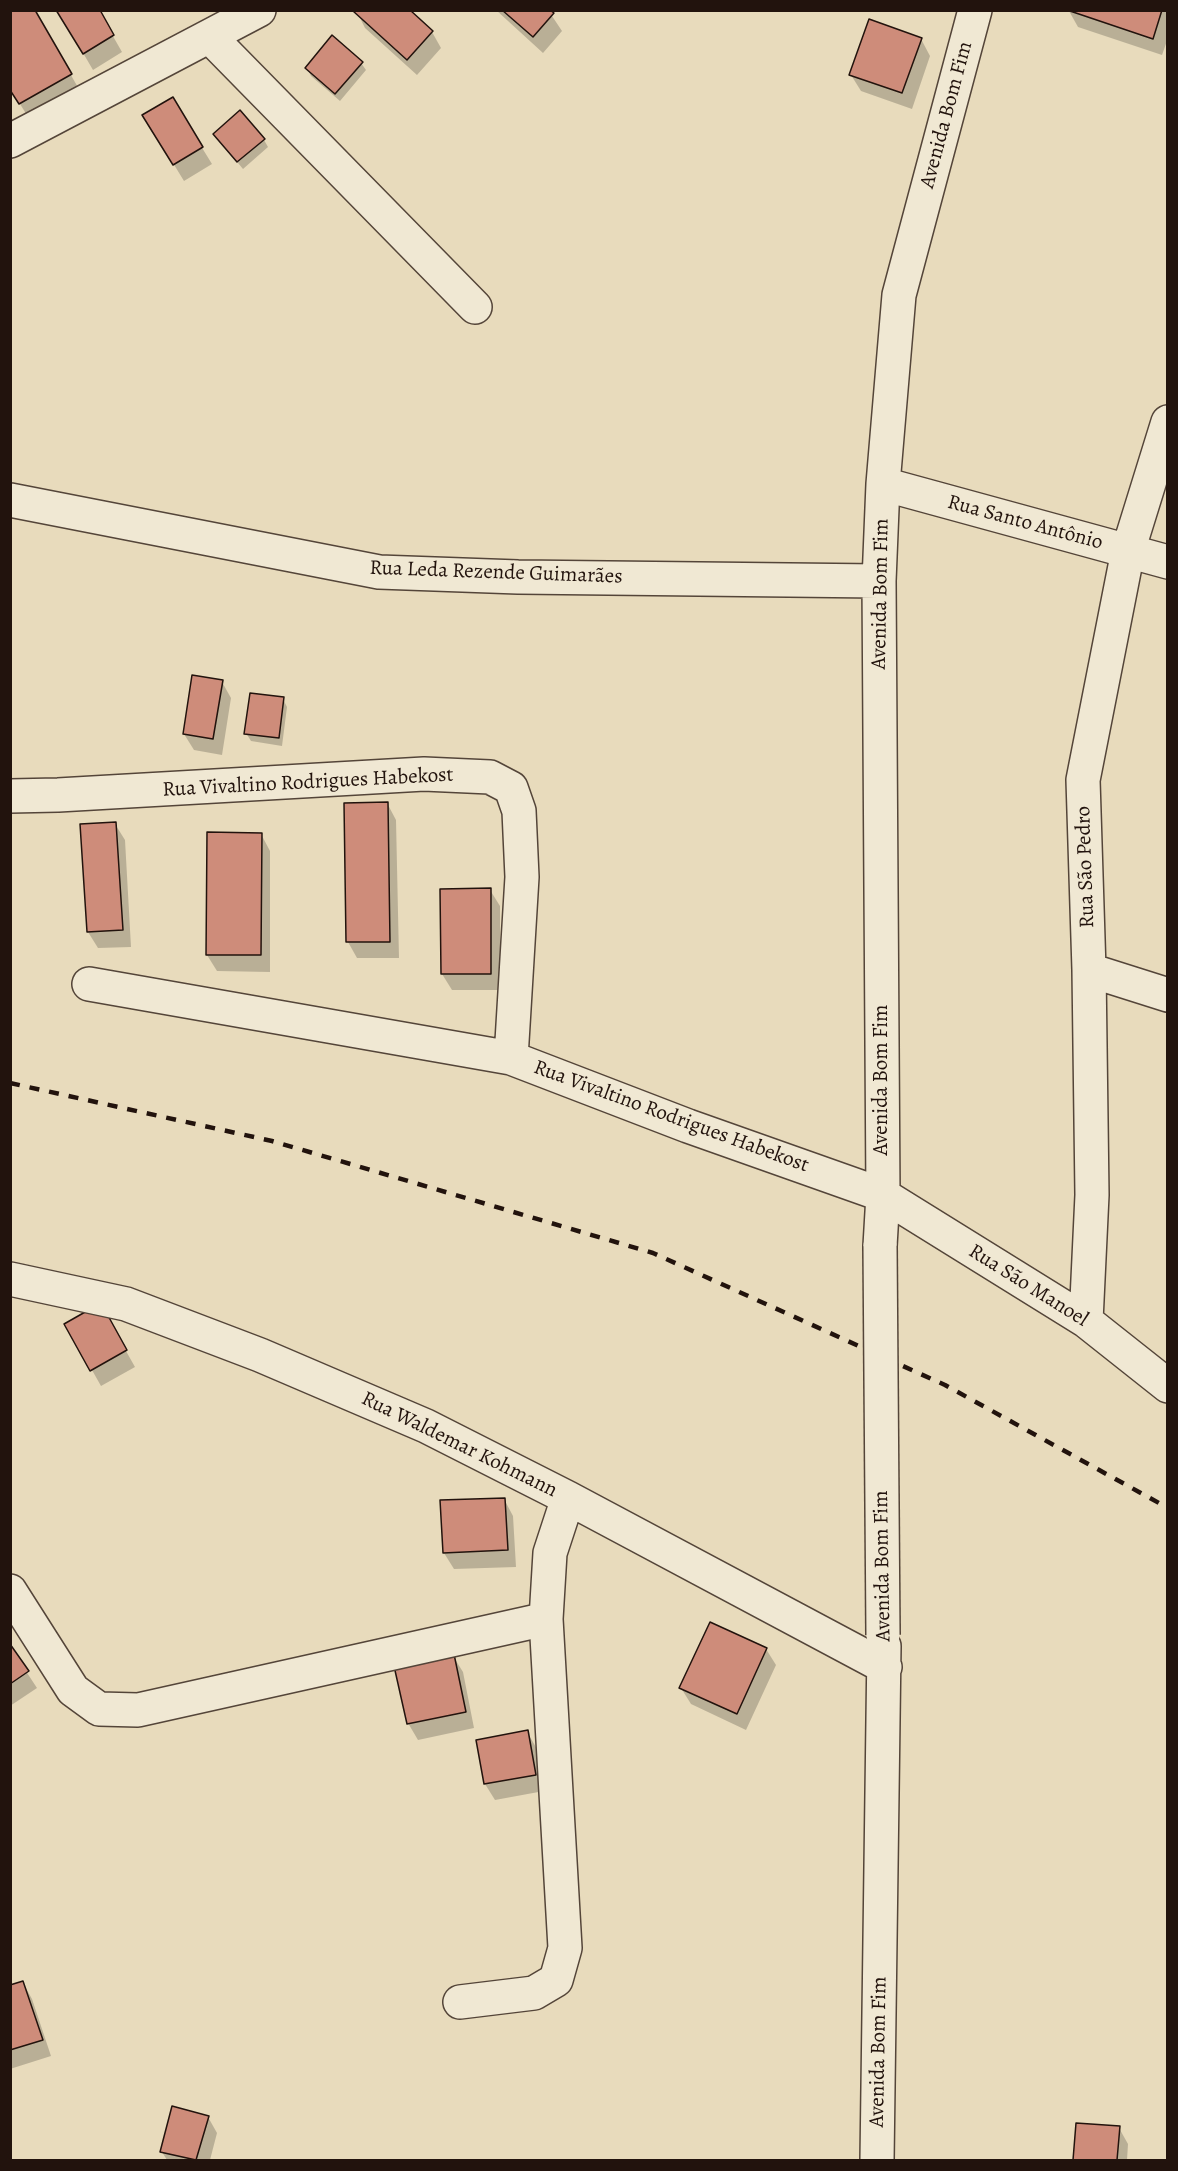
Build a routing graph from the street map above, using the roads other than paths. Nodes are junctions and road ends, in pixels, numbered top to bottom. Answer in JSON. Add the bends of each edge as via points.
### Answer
{"nodes":[{"id":1,"x":259,"y":10,"type":"edge"},
{"id":2,"x":975,"y":10,"type":"edge"},
{"id":3,"x":210,"y":36,"type":"junction"},
{"id":4,"x":10,"y":141,"type":"edge"},
{"id":5,"x":475,"y":308,"type":"dead end"},
{"id":6,"x":1167,"y":422,"type":"edge"},
{"id":7,"x":883,"y":484,"type":"junction"},
{"id":8,"x":10,"y":500,"type":"edge"},
{"id":9,"x":1128,"y":551,"type":"junction"},
{"id":10,"x":1167,"y":562,"type":"edge"},
{"id":11,"x":879,"y":581,"type":"junction"},
{"id":12,"x":10,"y":796,"type":"edge"},
{"id":13,"x":1089,"y":970,"type":"junction"},
{"id":14,"x":89,"y":984,"type":"dead end"},
{"id":15,"x":1167,"y":995,"type":"edge"},
{"id":16,"x":511,"y":1058,"type":"junction"},
{"id":17,"x":883,"y":1195,"type":"junction"},
{"id":18,"x":10,"y":1278,"type":"edge"},
{"id":19,"x":1086,"y":1322,"type":"junction"},
{"id":20,"x":1167,"y":1386,"type":"edge"},
{"id":21,"x":568,"y":1498,"type":"junction"},
{"id":22,"x":10,"y":1591,"type":"edge"},
{"id":23,"x":546,"y":1619,"type":"junction"},
{"id":24,"x":885,"y":1667,"type":"junction"},
{"id":25,"x":460,"y":2002,"type":"dead end"},
{"id":26,"x":877,"y":2160,"type":"edge"}],
"edges":[{"from":1,"to":3,"type":"street"},
{"from":2,"to":7,"type":"street","name":"Avenida Bom Fim","via":[[899,295]]},
{"from":3,"to":4,"type":"street"},
{"from":3,"to":5,"type":"street"},
{"from":6,"to":9,"type":"street","name":"Rua São Pedro"},
{"from":7,"to":9,"type":"street","name":"Rua Santo Antônio"},
{"from":7,"to":11,"type":"street","name":"Avenida Bom Fim"},
{"from":8,"to":11,"type":"street","name":"Rua Leda Rezende Guimarães","via":[[379,572]]},
{"from":9,"to":10,"type":"street","name":"Rua Santo Antônio"},
{"from":9,"to":13,"type":"street","name":"Rua São Pedro","via":[[1083,780]]},
{"from":11,"to":17,"type":"street","name":"Avenida Bom Fim"},
{"from":12,"to":16,"type":"street","name":"Rua Vivaltino Rodrigues Habekost","via":[[424,774],[490,777],[511,788],[519,811],[522,877]]},
{"from":13,"to":15,"type":"street"},
{"from":13,"to":19,"type":"street","name":"Rua São Pedro","via":[[1092,1195]]},
{"from":14,"to":16,"type":"street"},
{"from":16,"to":17,"type":"street","name":"Rua Vivaltino Rodrigues Habekost"},
{"from":17,"to":19,"type":"street","name":"Rua São Manoel"},
{"from":17,"to":24,"type":"street","name":"Avenida Bom Fim","bridge":true,"via":[[880,1246]]},
{"from":18,"to":21,"type":"street","name":"Rua Waldemar Kohmann","via":[[126,1304],[260,1354],[426,1426]]},
{"from":19,"to":20,"type":"street","name":"Rua São Manoel"},
{"from":21,"to":23,"type":"street","via":[[550,1553]]},
{"from":21,"to":24,"type":"street","name":"Rua Waldemar Kohmann"},
{"from":22,"to":23,"type":"street","via":[[73,1690],[99,1709],[138,1710]]},
{"from":23,"to":25,"type":"street","via":[[565,1948],[556,1980],[534,1993]]},
{"from":24,"to":26,"type":"street","name":"Avenida Bom Fim"}]}
